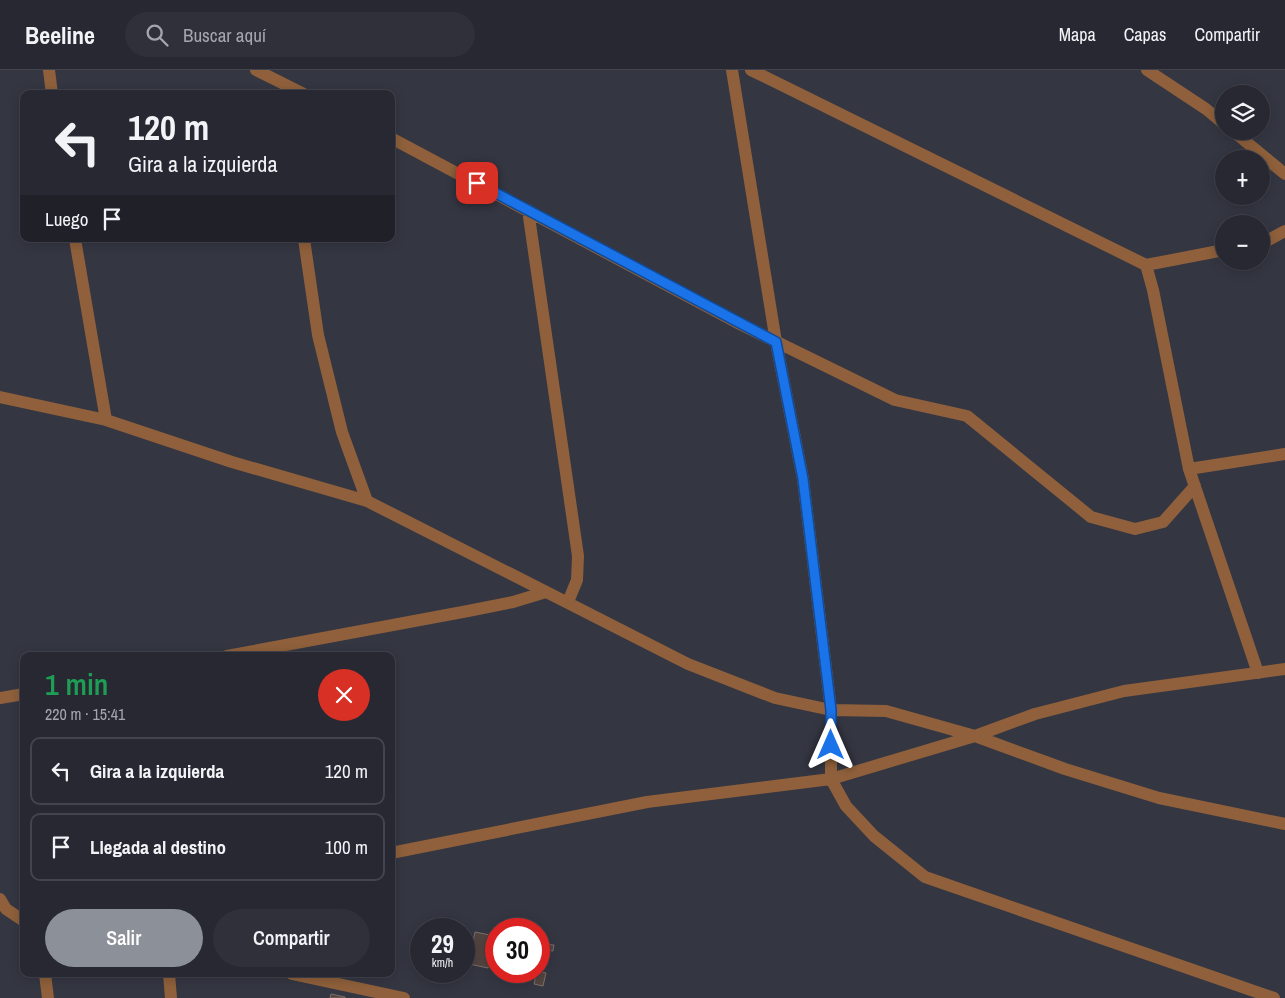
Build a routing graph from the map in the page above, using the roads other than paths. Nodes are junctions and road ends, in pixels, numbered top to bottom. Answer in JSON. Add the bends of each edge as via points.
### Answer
{"nodes":[{"id":1,"x":49,"y":70,"type":"edge"},
{"id":2,"x":256,"y":70,"type":"edge"},
{"id":3,"x":732,"y":70,"type":"edge"},
{"id":4,"x":751,"y":70,"type":"edge"},
{"id":5,"x":1148,"y":70,"type":"edge"},
{"id":6,"x":278,"y":80,"type":"junction"},
{"id":7,"x":52,"y":90,"type":"edge"},
{"id":8,"x":279,"y":90,"type":"edge"},
{"id":9,"x":297,"y":90,"type":"edge"},
{"id":10,"x":1215,"y":116,"type":"edge"},
{"id":11,"x":395,"y":140,"type":"edge"},
{"id":12,"x":1244,"y":140,"type":"edge"},
{"id":13,"x":1285,"y":174,"type":"edge"},
{"id":14,"x":528,"y":210,"type":"junction"},
{"id":15,"x":1285,"y":231,"type":"edge"},
{"id":16,"x":1270,"y":239,"type":"edge"},
{"id":17,"x":76,"y":242,"type":"edge"},
{"id":18,"x":304,"y":242,"type":"edge"},
{"id":19,"x":1215,"y":252,"type":"edge"},
{"id":20,"x":1146,"y":265,"type":"junction"},
{"id":21,"x":776,"y":342,"type":"junction"},
{"id":22,"x":0,"y":397,"type":"edge"},
{"id":23,"x":106,"y":420,"type":"junction"},
{"id":24,"x":1285,"y":454,"type":"edge"},
{"id":25,"x":1189,"y":469,"type":"junction"},
{"id":26,"x":1196,"y":486,"type":"junction"},
{"id":27,"x":367,"y":501,"type":"junction"},
{"id":28,"x":546,"y":592,"type":"junction"},
{"id":29,"x":568,"y":602,"type":"junction"},
{"id":30,"x":248,"y":652,"type":"edge"},
{"id":31,"x":1285,"y":669,"type":"edge"},
{"id":32,"x":1258,"y":673,"type":"junction"},
{"id":33,"x":20,"y":695,"type":"edge"},
{"id":34,"x":0,"y":698,"type":"edge"},
{"id":35,"x":831,"y":710,"type":"junction"},
{"id":36,"x":975,"y":736,"type":"junction"},
{"id":37,"x":831,"y":779,"type":"junction"},
{"id":38,"x":1285,"y":824,"type":"edge"},
{"id":39,"x":395,"y":852,"type":"edge"},
{"id":40,"x":0,"y":899,"type":"edge"},
{"id":41,"x":20,"y":918,"type":"edge"},
{"id":42,"x":45,"y":977,"type":"edge"},
{"id":43,"x":169,"y":977,"type":"edge"},
{"id":44,"x":306,"y":977,"type":"edge"},
{"id":45,"x":48,"y":998,"type":"edge"},
{"id":46,"x":171,"y":998,"type":"edge"},
{"id":47,"x":404,"y":998,"type":"edge"},
{"id":48,"x":1274,"y":998,"type":"edge"}],
"edges":[{"from":1,"to":7,"type":"street"},
{"from":2,"to":6,"type":"street"},
{"from":3,"to":21,"type":"street"},
{"from":4,"to":20,"type":"street"},
{"from":5,"to":10,"type":"street"},
{"from":6,"to":8,"type":"street"},
{"from":6,"to":9,"type":"street"},
{"from":11,"to":14,"type":"street"},
{"from":12,"to":13,"type":"street"},
{"from":14,"to":21,"type":"street"},
{"from":14,"to":29,"type":"street","via":[[578,556],[576,580]]},
{"from":15,"to":16,"type":"street"},
{"from":17,"to":23,"type":"street"},
{"from":18,"to":27,"type":"street","via":[[320,344],[342,432]]},
{"from":19,"to":20,"type":"street"},
{"from":20,"to":25,"type":"street"},
{"from":21,"to":26,"type":"street","via":[[894,400],[967,416],[1091,516],[1135,529],[1163,522]]},
{"from":21,"to":35,"type":"street","via":[[803,479]]},
{"from":22,"to":23,"type":"street"},
{"from":23,"to":27,"type":"street","via":[[232,462]]},
{"from":24,"to":25,"type":"street"},
{"from":25,"to":26,"type":"street"},
{"from":26,"to":32,"type":"street"},
{"from":27,"to":28,"type":"street"},
{"from":28,"to":29,"type":"street"},
{"from":28,"to":30,"type":"street","via":[[513,602]]},
{"from":29,"to":35,"type":"street","via":[[688,664],[775,698]]},
{"from":31,"to":32,"type":"street"},
{"from":32,"to":36,"type":"street","via":[[1124,691],[1035,714]]},
{"from":33,"to":34,"type":"street"},
{"from":35,"to":36,"type":"street","via":[[886,711]]},
{"from":35,"to":37,"type":"street"},
{"from":36,"to":37,"type":"street"},
{"from":36,"to":38,"type":"street","via":[[1159,798]]},
{"from":37,"to":39,"type":"street","via":[[647,802]]},
{"from":37,"to":48,"type":"street","via":[[846,806],[874,836],[925,877]]},
{"from":40,"to":41,"type":"street","via":[[6,909]]},
{"from":42,"to":45,"type":"street"},
{"from":43,"to":46,"type":"street"},
{"from":44,"to":47,"type":"street"}]}
